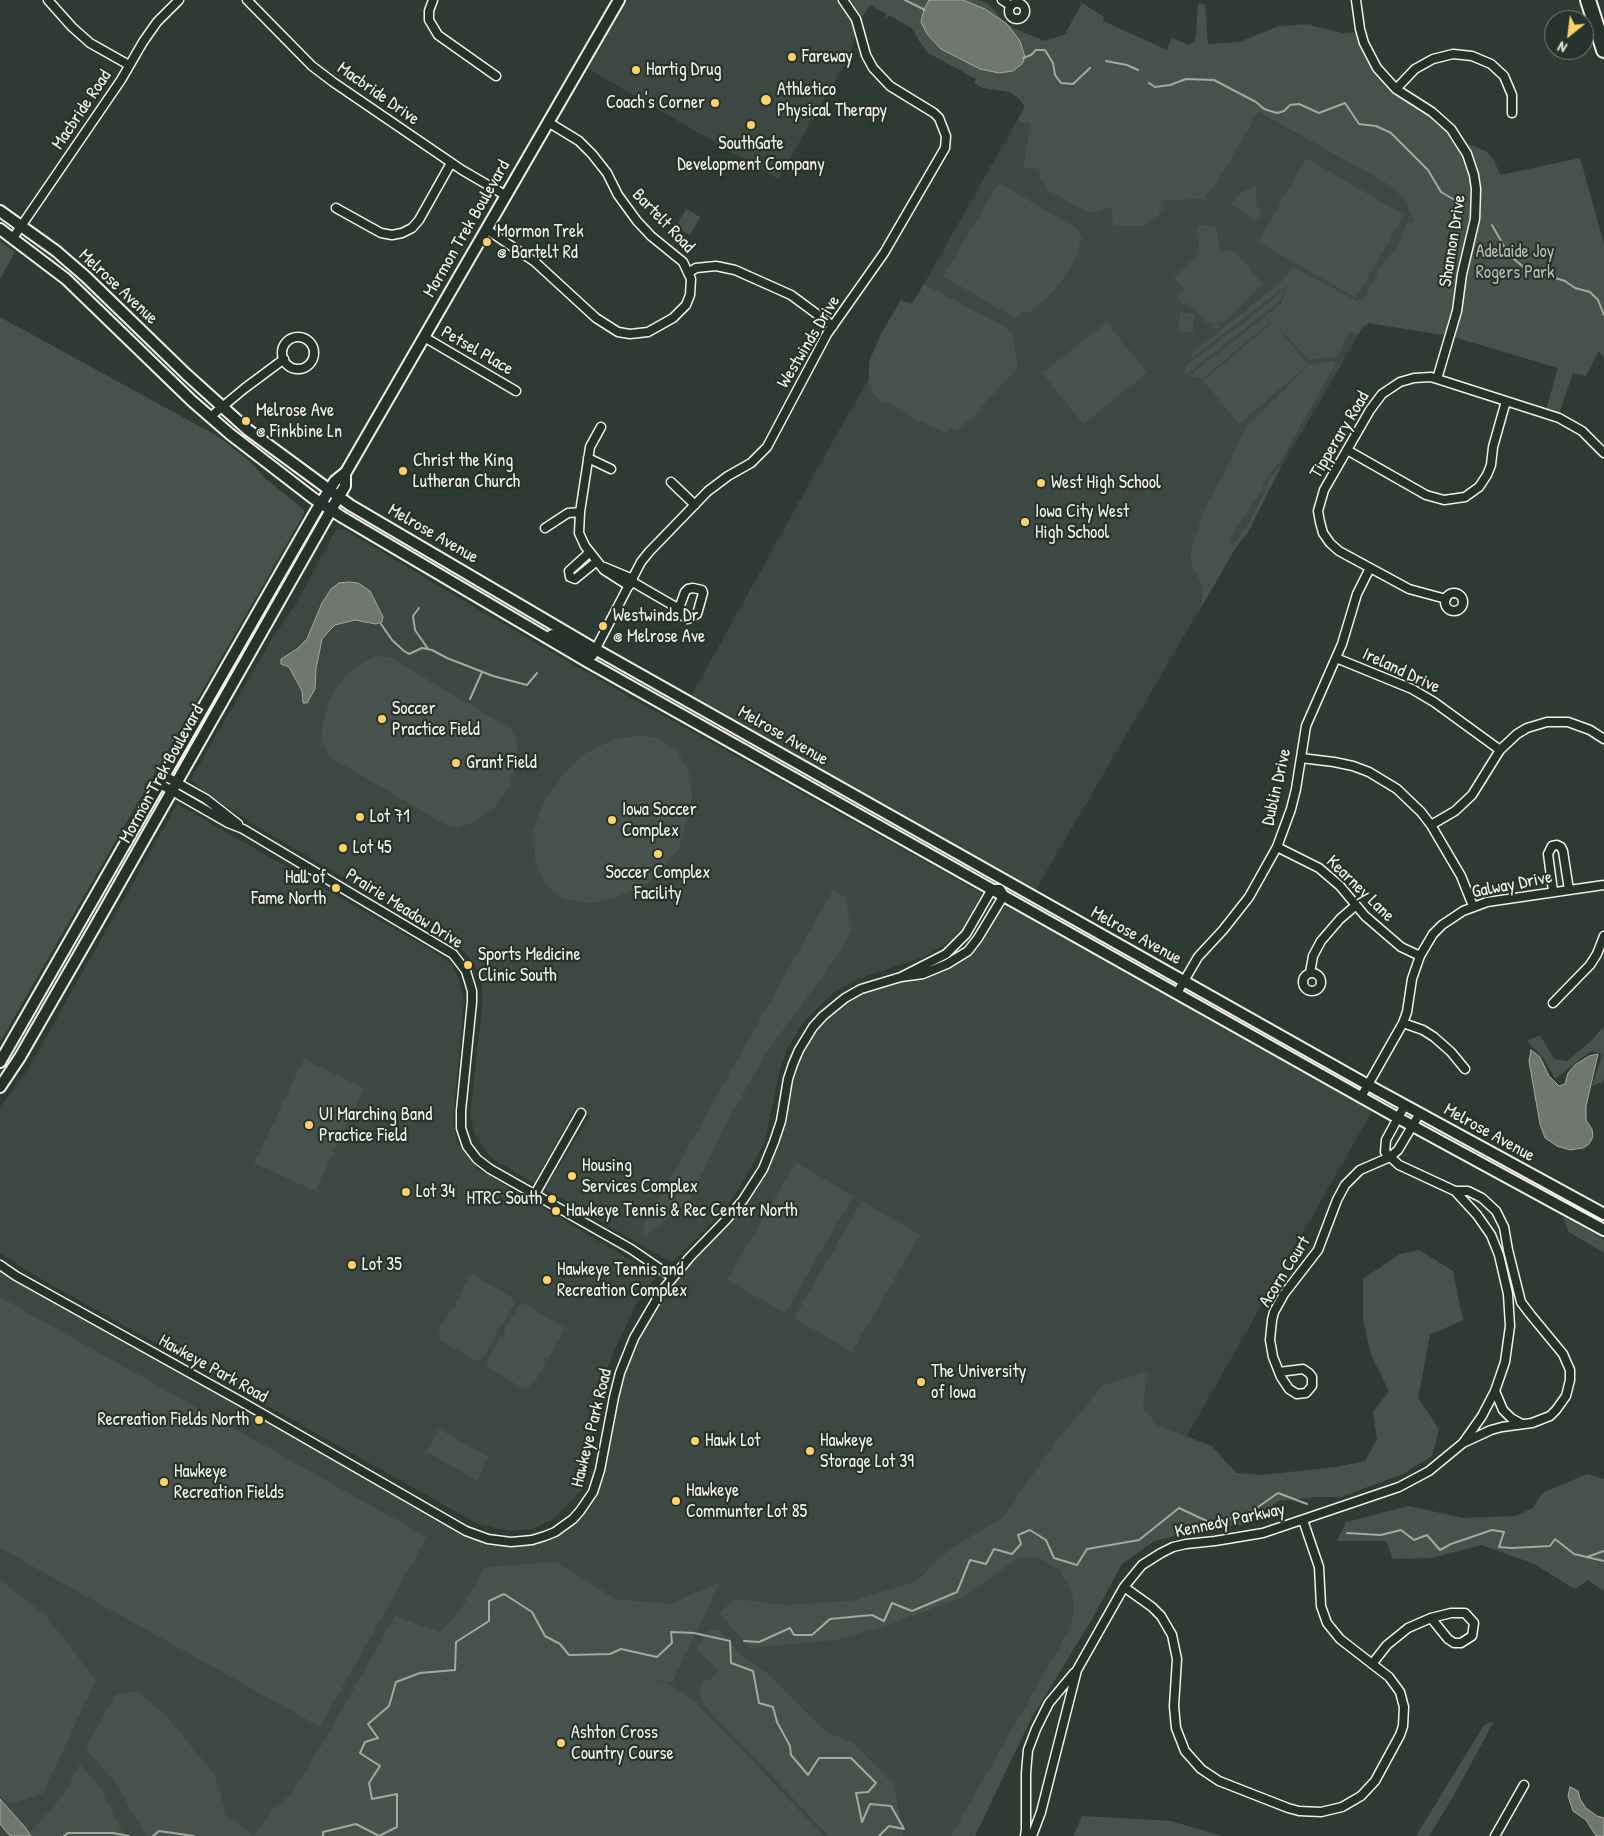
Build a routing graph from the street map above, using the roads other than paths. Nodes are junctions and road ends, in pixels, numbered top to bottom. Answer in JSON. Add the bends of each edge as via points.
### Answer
{"nodes":[{"id":1,"x":48,"y":0,"type":"edge"},
{"id":2,"x":179,"y":0,"type":"edge"},
{"id":3,"x":247,"y":0,"type":"edge"},
{"id":4,"x":433,"y":0,"type":"edge"},
{"id":5,"x":619,"y":0,"type":"edge"},
{"id":6,"x":843,"y":0,"type":"edge"},
{"id":7,"x":1002,"y":0,"type":"edge"},
{"id":8,"x":1356,"y":0,"type":"edge"},
{"id":9,"x":1588,"y":0,"type":"edge"},
{"id":10,"x":1011,"y":6,"type":"dead end"},
{"id":11,"x":1604,"y":50,"type":"edge"},
{"id":12,"x":129,"y":65,"type":"junction"},
{"id":13,"x":496,"y":76,"type":"dead end"},
{"id":14,"x":1396,"y":89,"type":"junction"},
{"id":15,"x":1512,"y":113,"type":"dead end"},
{"id":16,"x":548,"y":122,"type":"junction"},
{"id":17,"x":451,"y":163,"type":"junction"},
{"id":18,"x":505,"y":195,"type":"junction"},
{"id":19,"x":336,"y":208,"type":"dead end"},
{"id":20,"x":0,"y":211,"type":"edge"},
{"id":21,"x":22,"y":226,"type":"junction"},
{"id":22,"x":0,"y":229,"type":"edge"},
{"id":23,"x":486,"y":230,"type":"junction"},
{"id":24,"x":13,"y":238,"type":"junction"},
{"id":25,"x":688,"y":273,"type":"junction"},
{"id":26,"x":833,"y":326,"type":"junction"},
{"id":27,"x":424,"y":337,"type":"junction"},
{"id":28,"x":284,"y":359,"type":"junction"},
{"id":29,"x":1437,"y":379,"type":"junction"},
{"id":30,"x":516,"y":391,"type":"dead end"},
{"id":31,"x":1506,"y":401,"type":"junction"},
{"id":32,"x":221,"y":406,"type":"junction"},
{"id":33,"x":210,"y":417,"type":"junction"},
{"id":34,"x":601,"y":427,"type":"dead end"},
{"id":35,"x":1347,"y":450,"type":"junction"},
{"id":36,"x":1604,"y":452,"type":"edge"},
{"id":37,"x":588,"y":458,"type":"junction"},
{"id":38,"x":611,"y":469,"type":"dead end"},
{"id":39,"x":345,"y":474,"type":"junction"},
{"id":40,"x":671,"y":482,"type":"dead end"},
{"id":41,"x":329,"y":490,"type":"junction"},
{"id":42,"x":339,"y":497,"type":"junction"},
{"id":43,"x":321,"y":503,"type":"junction"},
{"id":44,"x":695,"y":505,"type":"junction"},
{"id":45,"x":332,"y":510,"type":"junction"},
{"id":46,"x":580,"y":512,"type":"junction"},
{"id":47,"x":545,"y":528,"type":"dead end"},
{"id":48,"x":590,"y":552,"type":"junction"},
{"id":49,"x":598,"y":562,"type":"junction"},
{"id":50,"x":1370,"y":568,"type":"junction"},
{"id":51,"x":631,"y":582,"type":"junction"},
{"id":52,"x":1446,"y":599,"type":"dead end"},
{"id":53,"x":678,"y":611,"type":"dead end"},
{"id":54,"x":592,"y":656,"type":"junction"},
{"id":55,"x":1336,"y":658,"type":"junction"},
{"id":56,"x":1604,"y":739,"type":"edge"},
{"id":57,"x":1500,"y":750,"type":"junction"},
{"id":58,"x":1301,"y":758,"type":"junction"},
{"id":59,"x":162,"y":780,"type":"junction"},
{"id":60,"x":174,"y":786,"type":"junction"},
{"id":61,"x":1431,"y":826,"type":"junction"},
{"id":62,"x":1277,"y":847,"type":"junction"},
{"id":63,"x":1604,"y":884,"type":"edge"},
{"id":64,"x":992,"y":889,"type":"junction"},
{"id":65,"x":1569,"y":890,"type":"junction"},
{"id":66,"x":1553,"y":891,"type":"junction"},
{"id":67,"x":1004,"y":895,"type":"junction"},
{"id":68,"x":1355,"y":906,"type":"junction"},
{"id":69,"x":1474,"y":906,"type":"junction"},
{"id":70,"x":1604,"y":936,"type":"edge"},
{"id":71,"x":1420,"y":956,"type":"junction"},
{"id":72,"x":1310,"y":973,"type":"dead end"},
{"id":73,"x":901,"y":977,"type":"junction"},
{"id":74,"x":1184,"y":981,"type":"junction"},
{"id":75,"x":1177,"y":994,"type":"junction"},
{"id":76,"x":1553,"y":1003,"type":"dead end"},
{"id":77,"x":1403,"y":1023,"type":"junction"},
{"id":78,"x":0,"y":1062,"type":"edge"},
{"id":79,"x":1465,"y":1069,"type":"dead end"},
{"id":80,"x":1368,"y":1085,"type":"junction"},
{"id":81,"x":0,"y":1087,"type":"edge"},
{"id":82,"x":1361,"y":1097,"type":"junction"},
{"id":83,"x":1406,"y":1105,"type":"junction"},
{"id":84,"x":580,"y":1113,"type":"dead end"},
{"id":85,"x":1420,"y":1113,"type":"junction"},
{"id":86,"x":1398,"y":1118,"type":"junction"},
{"id":87,"x":1412,"y":1126,"type":"junction"},
{"id":88,"x":1390,"y":1157,"type":"junction"},
{"id":89,"x":1455,"y":1191,"type":"junction"},
{"id":90,"x":534,"y":1194,"type":"junction"},
{"id":91,"x":1491,"y":1205,"type":"junction"},
{"id":92,"x":1604,"y":1214,"type":"edge"},
{"id":93,"x":1478,"y":1216,"type":"junction"},
{"id":94,"x":1604,"y":1230,"type":"edge"},
{"id":95,"x":0,"y":1266,"type":"edge"},
{"id":96,"x":672,"y":1277,"type":"junction"},
{"id":97,"x":1516,"y":1286,"type":"junction"},
{"id":98,"x":1507,"y":1290,"type":"junction"},
{"id":99,"x":1279,"y":1372,"type":"dead end"},
{"id":100,"x":1495,"y":1391,"type":"junction"},
{"id":101,"x":1522,"y":1424,"type":"junction"},
{"id":102,"x":1463,"y":1442,"type":"junction"},
{"id":103,"x":1303,"y":1520,"type":"junction"},
{"id":104,"x":1124,"y":1587,"type":"junction"},
{"id":105,"x":1431,"y":1618,"type":"junction"},
{"id":106,"x":1372,"y":1664,"type":"junction"},
{"id":107,"x":1077,"y":1670,"type":"junction"},
{"id":108,"x":1524,"y":1785,"type":"dead end"},
{"id":109,"x":1025,"y":1836,"type":"edge"},
{"id":110,"x":1032,"y":1836,"type":"edge"},
{"id":111,"x":1495,"y":1836,"type":"edge"}],
"edges":[{"from":1,"to":12,"type":"street","via":[[90,43]]},
{"from":2,"to":12,"type":"street","name":"Macbride Road","via":[[157,22]]},
{"from":3,"to":17,"type":"street","name":"Macbride Drive","via":[[312,66]]},
{"from":4,"to":13,"type":"street","via":[[429,20],[438,35]]},
{"from":5,"to":16,"type":"main road","name":"Mormon Trek Boulevard"},
{"from":6,"to":26,"type":"street","name":"Westwinds Drive","via":[[852,10],[872,68],[890,86],[934,113],[943,125],[946,142],[942,155],[884,253]]},
{"from":7,"to":10,"type":"street"},
{"from":8,"to":14,"type":"street","name":"Shannon Drive","via":[[1360,29],[1370,57]]},
{"from":9,"to":11,"type":"highway"},
{"from":12,"to":21,"type":"street","name":"Macbride Road"},
{"from":14,"to":15,"type":"street","via":[[1414,69],[1433,58],[1453,54],[1472,56],[1491,64],[1504,76],[1512,95]]},
{"from":14,"to":29,"type":"street","name":"Shannon Drive","via":[[1432,112],[1451,129],[1467,154],[1476,189],[1475,219],[1457,311]]},
{"from":16,"to":18,"type":"main road","name":"Mormon Trek Boulevard"},
{"from":16,"to":25,"type":"street","name":"Bartelt Road","via":[[579,141],[592,154],[637,221],[683,262]]},
{"from":17,"to":18,"type":"street","name":"Macbride Drive"},
{"from":17,"to":19,"type":"street","via":[[419,220],[402,233],[381,233]]},
{"from":18,"to":23,"type":"main road","name":"Mormon Trek Boulevard"},
{"from":20,"to":21,"type":"main road","name":"Melrose Avenue"},
{"from":21,"to":24,"type":"street","name":"Macbride Road"},
{"from":21,"to":32,"type":"main road","name":"Melrose Avenue","via":[[86,277]]},
{"from":22,"to":24,"type":"main road","name":"Melrose Avenue"},
{"from":23,"to":25,"type":"street","name":"Bartelt Road","via":[[535,262],[596,318],[621,333],[648,332],[673,318],[690,295]]},
{"from":23,"to":27,"type":"main road","name":"Mormon Trek Boulevard"},
{"from":24,"to":33,"type":"main road","name":"Melrose Avenue","via":[[66,279]]},
{"from":25,"to":26,"type":"street","via":[[696,268],[716,266],[735,270],[791,296]]},
{"from":26,"to":44,"type":"street","name":"Westwinds Drive","via":[[767,447]]},
{"from":27,"to":30,"type":"street","name":"Petsel Place"},
{"from":27,"to":39,"type":"main road","name":"Mormon Trek Boulevard"},
{"from":28,"to":28,"type":"street","via":[[292,367],[304,368],[313,357],[312,345],[303,338],[289,340],[284,346]]},
{"from":28,"to":32,"type":"street"},
{"from":29,"to":31,"type":"street","name":"Tipperary Road"},
{"from":29,"to":35,"type":"street","name":"Tipperary Road","via":[[1409,379],[1387,389],[1370,410]]},
{"from":31,"to":35,"type":"street","via":[[1487,475],[1479,487],[1465,497],[1444,500],[1426,495]]},
{"from":31,"to":36,"type":"street","name":"Tipperary Road","via":[[1570,423]]},
{"from":32,"to":33,"type":"street"},
{"from":32,"to":41,"type":"main road","name":"Melrose Avenue","via":[[272,449]]},
{"from":33,"to":43,"type":"main road","name":"Melrose Avenue"},
{"from":34,"to":37,"type":"street"},
{"from":35,"to":50,"type":"street","name":"Tipperary Road","via":[[1320,502],[1320,522],[1330,543]]},
{"from":37,"to":38,"type":"street"},
{"from":37,"to":46,"type":"street"},
{"from":39,"to":41,"type":"main road","name":"Mormon Trek Boulevard"},
{"from":39,"to":42,"type":"main road","name":"Mormon Trek Boulevard","via":[[345,486]]},
{"from":40,"to":44,"type":"street"},
{"from":41,"to":42,"type":"main road","name":"Melrose Avenue"},
{"from":41,"to":43,"type":"main road","name":"Mormon Trek Boulevard"},
{"from":42,"to":45,"type":"main road","name":"Mormon Trek Boulevard"},
{"from":42,"to":54,"type":"main road","name":"Melrose Avenue"},
{"from":43,"to":45,"type":"main road","name":"Melrose Avenue"},
{"from":43,"to":59,"type":"main road","name":"Mormon Trek Boulevard"},
{"from":44,"to":51,"type":"street","name":"Westwinds Drive","via":[[649,552]]},
{"from":45,"to":54,"type":"main road","name":"Melrose Avenue","via":[[536,632]]},
{"from":45,"to":60,"type":"main road","name":"Mormon Trek Boulevard"},
{"from":46,"to":47,"type":"street","via":[[568,513]]},
{"from":46,"to":48,"type":"street","via":[[579,533]]},
{"from":48,"to":49,"type":"street"},
{"from":48,"to":49,"type":"street","via":[[569,571],[570,577],[575,579]]},
{"from":49,"to":51,"type":"street","via":[[607,574]]},
{"from":50,"to":52,"type":"street","name":"Tipperary Road","via":[[1409,589]]},
{"from":50,"to":55,"type":"street","name":"Dublin Drive","via":[[1356,594]]},
{"from":51,"to":53,"type":"street"},
{"from":51,"to":54,"type":"street","name":"Westwinds Drive"},
{"from":54,"to":64,"type":"main road","name":"Melrose Avenue"},
{"from":54,"to":74,"type":"main road","name":"Melrose Avenue"},
{"from":55,"to":57,"type":"street","name":"Ireland Drive","via":[[1412,689]]},
{"from":55,"to":58,"type":"street","name":"Dublin Drive","via":[[1308,720]]},
{"from":56,"to":57,"type":"street","via":[[1580,725],[1547,722],[1517,734]]},
{"from":57,"to":61,"type":"street","via":[[1472,795],[1455,811]]},
{"from":58,"to":61,"type":"street","via":[[1353,766],[1376,776],[1410,800]]},
{"from":58,"to":62,"type":"street","name":"Dublin Drive","via":[[1291,808]]},
{"from":59,"to":60,"type":"street","name":"Prairie Meadow Drive"},
{"from":59,"to":78,"type":"main road","name":"Mormon Trek Boulevard"},
{"from":60,"to":81,"type":"main road","name":"Mormon Trek Boulevard","via":[[25,1049]]},
{"from":60,"to":90,"type":"street","name":"Prairie Meadow Drive","via":[[228,823],[440,945],[462,964],[472,997],[460,1111],[464,1137],[482,1164]]},
{"from":61,"to":69,"type":"street","via":[[1462,876]]},
{"from":62,"to":68,"type":"street","name":"Kearney Lane","via":[[1319,868],[1340,886]]},
{"from":62,"to":74,"type":"street","name":"Dublin Drive","via":[[1249,897],[1198,957]]},
{"from":63,"to":65,"type":"street","name":"Galway Drive"},
{"from":64,"to":67,"type":"main road","name":"Melrose Avenue"},
{"from":64,"to":73,"type":"street","name":"Hawkeye Park Road","via":[[966,934],[954,947]]},
{"from":65,"to":66,"type":"street","name":"Galway Drive"},
{"from":65,"to":66,"type":"street","via":[[1563,851],[1557,845],[1552,846],[1548,854]]},
{"from":66,"to":69,"type":"street","name":"Galway Drive"},
{"from":67,"to":73,"type":"street","name":"Hawkeye Park Road","via":[[978,938],[961,956],[924,974]]},
{"from":67,"to":75,"type":"main road","name":"Melrose Avenue"},
{"from":68,"to":71,"type":"street","name":"Kearney Lane","via":[[1401,947]]},
{"from":68,"to":72,"type":"street","via":[[1321,941],[1313,956]]},
{"from":69,"to":71,"type":"street","name":"Galway Drive","via":[[1442,925]]},
{"from":70,"to":76,"type":"street","via":[[1590,965]]},
{"from":71,"to":77,"type":"street","name":"Galway Drive"},
{"from":73,"to":96,"type":"street","name":"Hawkeye Park Road","via":[[845,998],[813,1028],[793,1064],[781,1121],[763,1169],[743,1200]]},
{"from":74,"to":75,"type":"street","name":"Dublin Drive"},
{"from":74,"to":80,"type":"main road","name":"Melrose Avenue"},
{"from":75,"to":82,"type":"main road","name":"Melrose Avenue"},
{"from":77,"to":79,"type":"street","via":[[1434,1037]]},
{"from":77,"to":80,"type":"street","name":"Galway Drive"},
{"from":80,"to":82,"type":"street","name":"Galway Drive"},
{"from":80,"to":83,"type":"main road","name":"Melrose Avenue"},
{"from":82,"to":86,"type":"main road","name":"Melrose Avenue"},
{"from":83,"to":85,"type":"main road","name":"Melrose Avenue"},
{"from":83,"to":86,"type":"street"},
{"from":84,"to":90,"type":"street"},
{"from":85,"to":87,"type":"street"},
{"from":85,"to":92,"type":"main road","name":"Melrose Avenue"},
{"from":86,"to":87,"type":"main road","name":"Melrose Avenue"},
{"from":86,"to":88,"type":"street","via":[[1384,1146]]},
{"from":87,"to":88,"type":"street"},
{"from":87,"to":94,"type":"main road","name":"Melrose Avenue"},
{"from":88,"to":89,"type":"street","name":"Kennedy Parkway"},
{"from":88,"to":99,"type":"street","name":"Acorn Court","via":[[1360,1170],[1346,1185],[1318,1250],[1279,1303],[1272,1320],[1270,1340]]},
{"from":89,"to":91,"type":"street","name":"Kennedy Parkway","via":[[1468,1191]]},
{"from":89,"to":93,"type":"street","name":"Kennedy Parkway"},
{"from":90,"to":96,"type":"street","name":"Prairie Meadow Drive","via":[[643,1256]]},
{"from":91,"to":93,"type":"street"},
{"from":91,"to":97,"type":"street","name":"Kennedy Parkway","via":[[1504,1227]]},
{"from":93,"to":98,"type":"street","name":"Kennedy Parkway","via":[[1496,1245]]},
{"from":95,"to":96,"type":"street","name":"Hawkeye Park Road","via":[[466,1531],[510,1542],[532,1540],[555,1532],[588,1502],[600,1470],[620,1373],[643,1322]]},
{"from":97,"to":98,"type":"street"},
{"from":97,"to":101,"type":"street","name":"Kennedy Parkway","via":[[1522,1302],[1563,1354],[1570,1370],[1566,1396],[1556,1410],[1542,1420]]},
{"from":98,"to":100,"type":"street","name":"Kennedy Parkway","via":[[1509,1335]]},
{"from":100,"to":101,"type":"street","via":[[1504,1410]]},
{"from":100,"to":102,"type":"street","name":"Kennedy Parkway"},
{"from":101,"to":102,"type":"street","name":"Kennedy Parkway","via":[[1491,1430]]},
{"from":102,"to":103,"type":"street","name":"Kennedy Parkway","via":[[1418,1478]]},
{"from":103,"to":104,"type":"street","name":"Kennedy Parkway","via":[[1248,1536],[1173,1547],[1142,1565]]},
{"from":103,"to":106,"type":"street","via":[[1320,1567],[1321,1606],[1328,1623],[1340,1639]]},
{"from":104,"to":106,"type":"street","via":[[1152,1607],[1172,1635],[1177,1659],[1174,1718],[1180,1740],[1193,1761],[1219,1781],[1288,1808],[1309,1813],[1331,1811],[1353,1802],[1375,1781],[1400,1735],[1404,1707],[1400,1692]]},
{"from":104,"to":107,"type":"street","name":"Kennedy Parkway"},
{"from":105,"to":105,"type":"street","via":[[1454,1643],[1461,1643],[1472,1636],[1474,1623],[1465,1613]]},
{"from":105,"to":106,"type":"street","via":[[1408,1628],[1387,1645]]},
{"from":107,"to":109,"type":"street","name":"Kennedy Parkway","via":[[1050,1703],[1028,1750]]},
{"from":107,"to":110,"type":"street","name":"Kennedy Parkway"},
{"from":108,"to":111,"type":"street"}]}
